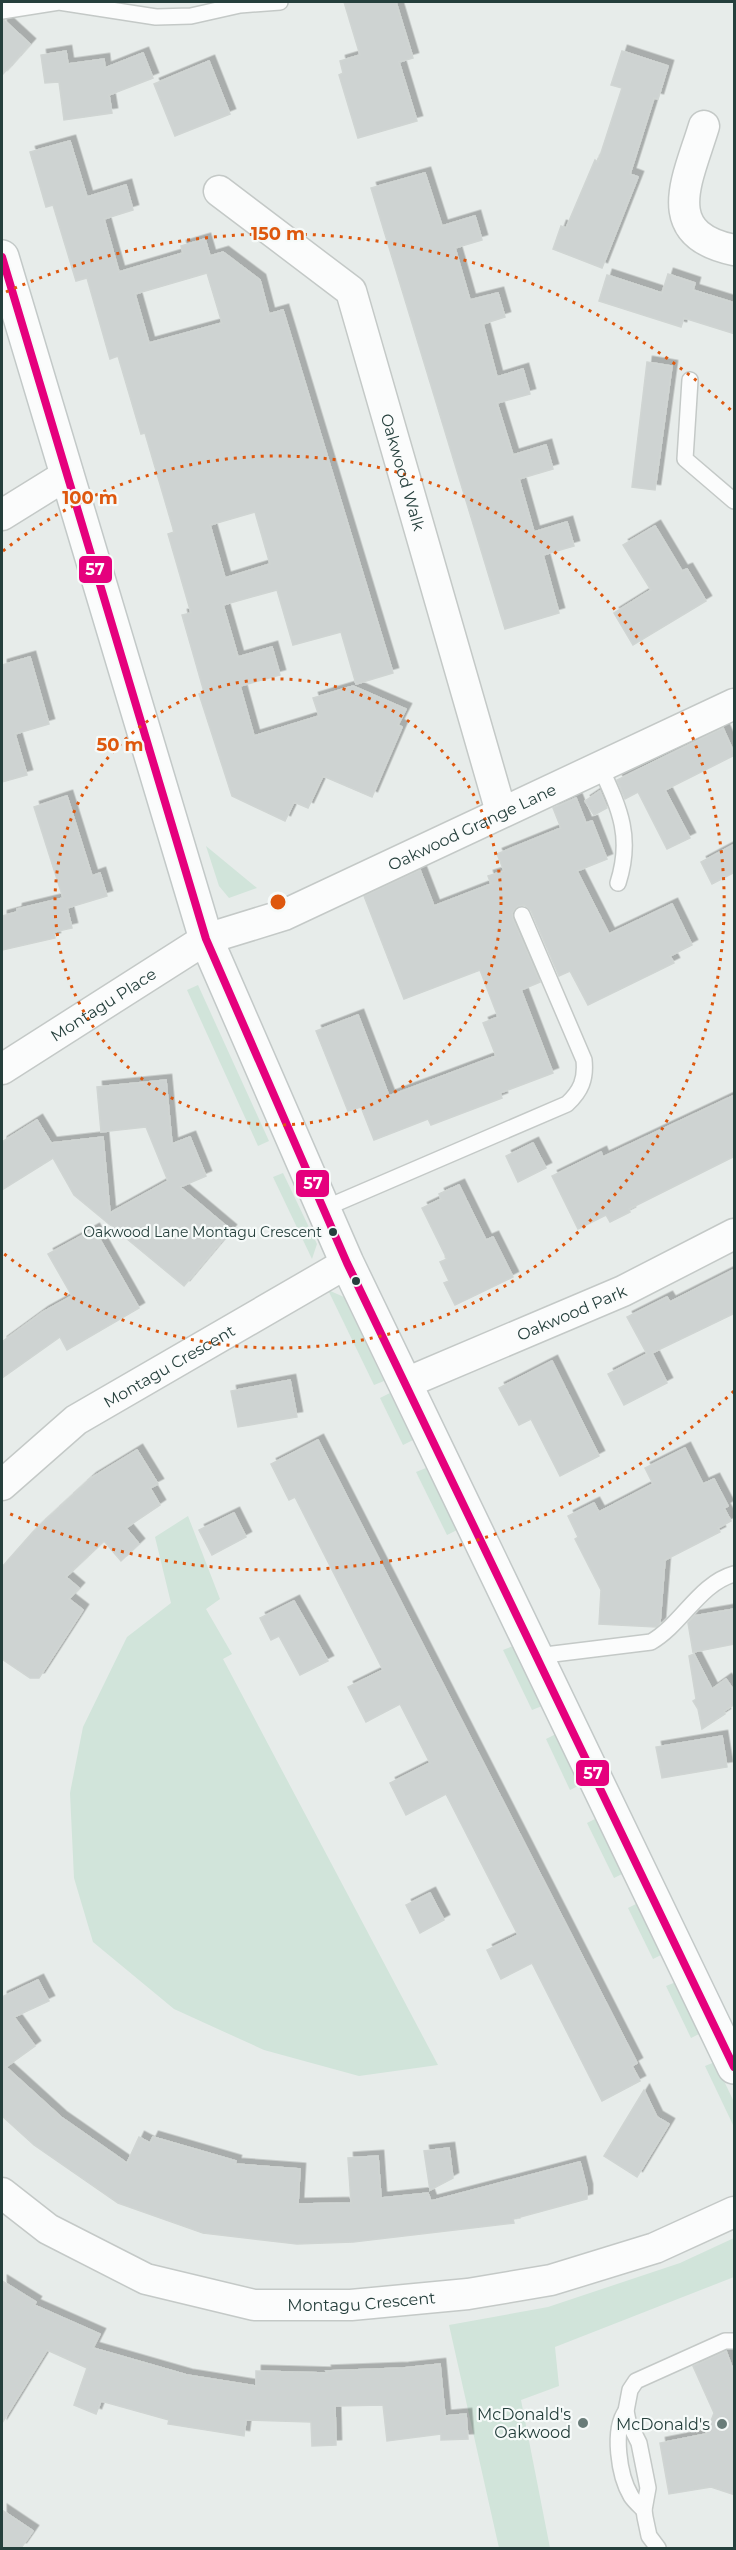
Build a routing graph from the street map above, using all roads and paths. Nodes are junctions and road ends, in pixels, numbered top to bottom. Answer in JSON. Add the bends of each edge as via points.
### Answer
{"nodes":[{"id":1,"x":280,"y":2,"type":"edge"},
{"id":2,"x":2,"y":11,"type":"edge"},
{"id":3,"x":704,"y":126,"type":"dead end"},
{"id":4,"x":219,"y":191,"type":"dead end"},
{"id":5,"x":735,"y":250,"type":"edge"},
{"id":6,"x":2,"y":257,"type":"edge"},
{"id":7,"x":690,"y":380,"type":"dead end"},
{"id":8,"x":68,"y":474,"type":"junction"},
{"id":9,"x":735,"y":501,"type":"edge"},
{"id":10,"x":2,"y":515,"type":"edge"},
{"id":11,"x":735,"y":704,"type":"edge"},
{"id":12,"x":600,"y":766,"type":"junction"},
{"id":13,"x":501,"y":812,"type":"junction"},
{"id":14,"x":618,"y":883,"type":"dead end"},
{"id":15,"x":522,"y":915,"type":"dead end"},
{"id":16,"x":206,"y":939,"type":"junction"},
{"id":17,"x":2,"y":1069,"type":"edge"},
{"id":18,"x":323,"y":1209,"type":"junction"},
{"id":19,"x":735,"y":1234,"type":"edge"},
{"id":20,"x":346,"y":1263,"type":"junction"},
{"id":21,"x":406,"y":1383,"type":"junction"},
{"id":22,"x":2,"y":1485,"type":"edge"},
{"id":23,"x":735,"y":1574,"type":"edge"},
{"id":24,"x":537,"y":1656,"type":"junction"},
{"id":25,"x":727,"y":2034,"type":"edge"},
{"id":26,"x":735,"y":2067,"type":"edge"},
{"id":27,"x":2,"y":2193,"type":"edge"},
{"id":28,"x":735,"y":2212,"type":"edge"},
{"id":29,"x":735,"y":2341,"type":"edge"},
{"id":30,"x":626,"y":2411,"type":"junction"},
{"id":31,"x":644,"y":2510,"type":"junction"},
{"id":32,"x":658,"y":2548,"type":"edge"}],
"edges":[{"from":1,"to":2,"type":"lane","via":[[240,5],[191,16],[156,16],[59,2]]},
{"from":3,"to":5,"type":"street","via":[[684,192],[687,219],[704,240]]},
{"from":4,"to":13,"type":"street","name":"Oakwood Walk","via":[[351,291]]},
{"from":6,"to":8,"type":"street"},
{"from":7,"to":9,"type":"lane","via":[[685,459]]},
{"from":8,"to":10,"type":"street"},
{"from":8,"to":16,"type":"street"},
{"from":11,"to":12,"type":"street","name":"Oakwood Grange Lane"},
{"from":12,"to":13,"type":"street","name":"Oakwood Grange Lane"},
{"from":12,"to":14,"type":"lane","via":[[625,832],[624,864]]},
{"from":13,"to":16,"type":"street","name":"Oakwood Grange Lane","via":[[284,915]]},
{"from":15,"to":18,"type":"lane","via":[[584,1060],[583,1085],[567,1104]]},
{"from":16,"to":17,"type":"street","name":"Montagu Place"},
{"from":16,"to":18,"type":"street"},
{"from":18,"to":20,"type":"street"},
{"from":19,"to":21,"type":"street","name":"Oakwood Park","via":[[622,1291]]},
{"from":20,"to":21,"type":"street"},
{"from":20,"to":22,"type":"street","name":"Montagu Crescent","via":[[76,1420]]},
{"from":21,"to":24,"type":"street"},
{"from":23,"to":24,"type":"lane","via":[[710,1586],[665,1634],[651,1642]]},
{"from":24,"to":25,"type":"street"},
{"from":25,"to":26,"type":"street"},
{"from":27,"to":28,"type":"street","name":"Montagu Crescent","via":[[48,2229],[146,2279],[254,2305],[351,2305],[468,2294],[551,2280],[655,2248]]},
{"from":29,"to":30,"type":"lane","via":[[724,2341],[636,2381]]},
{"from":30,"to":31,"type":"lane","via":[[639,2443],[648,2488]]},
{"from":30,"to":31,"type":"lane","via":[[619,2420],[622,2467],[631,2496]]},
{"from":31,"to":32,"type":"lane","via":[[649,2535]]}]}
